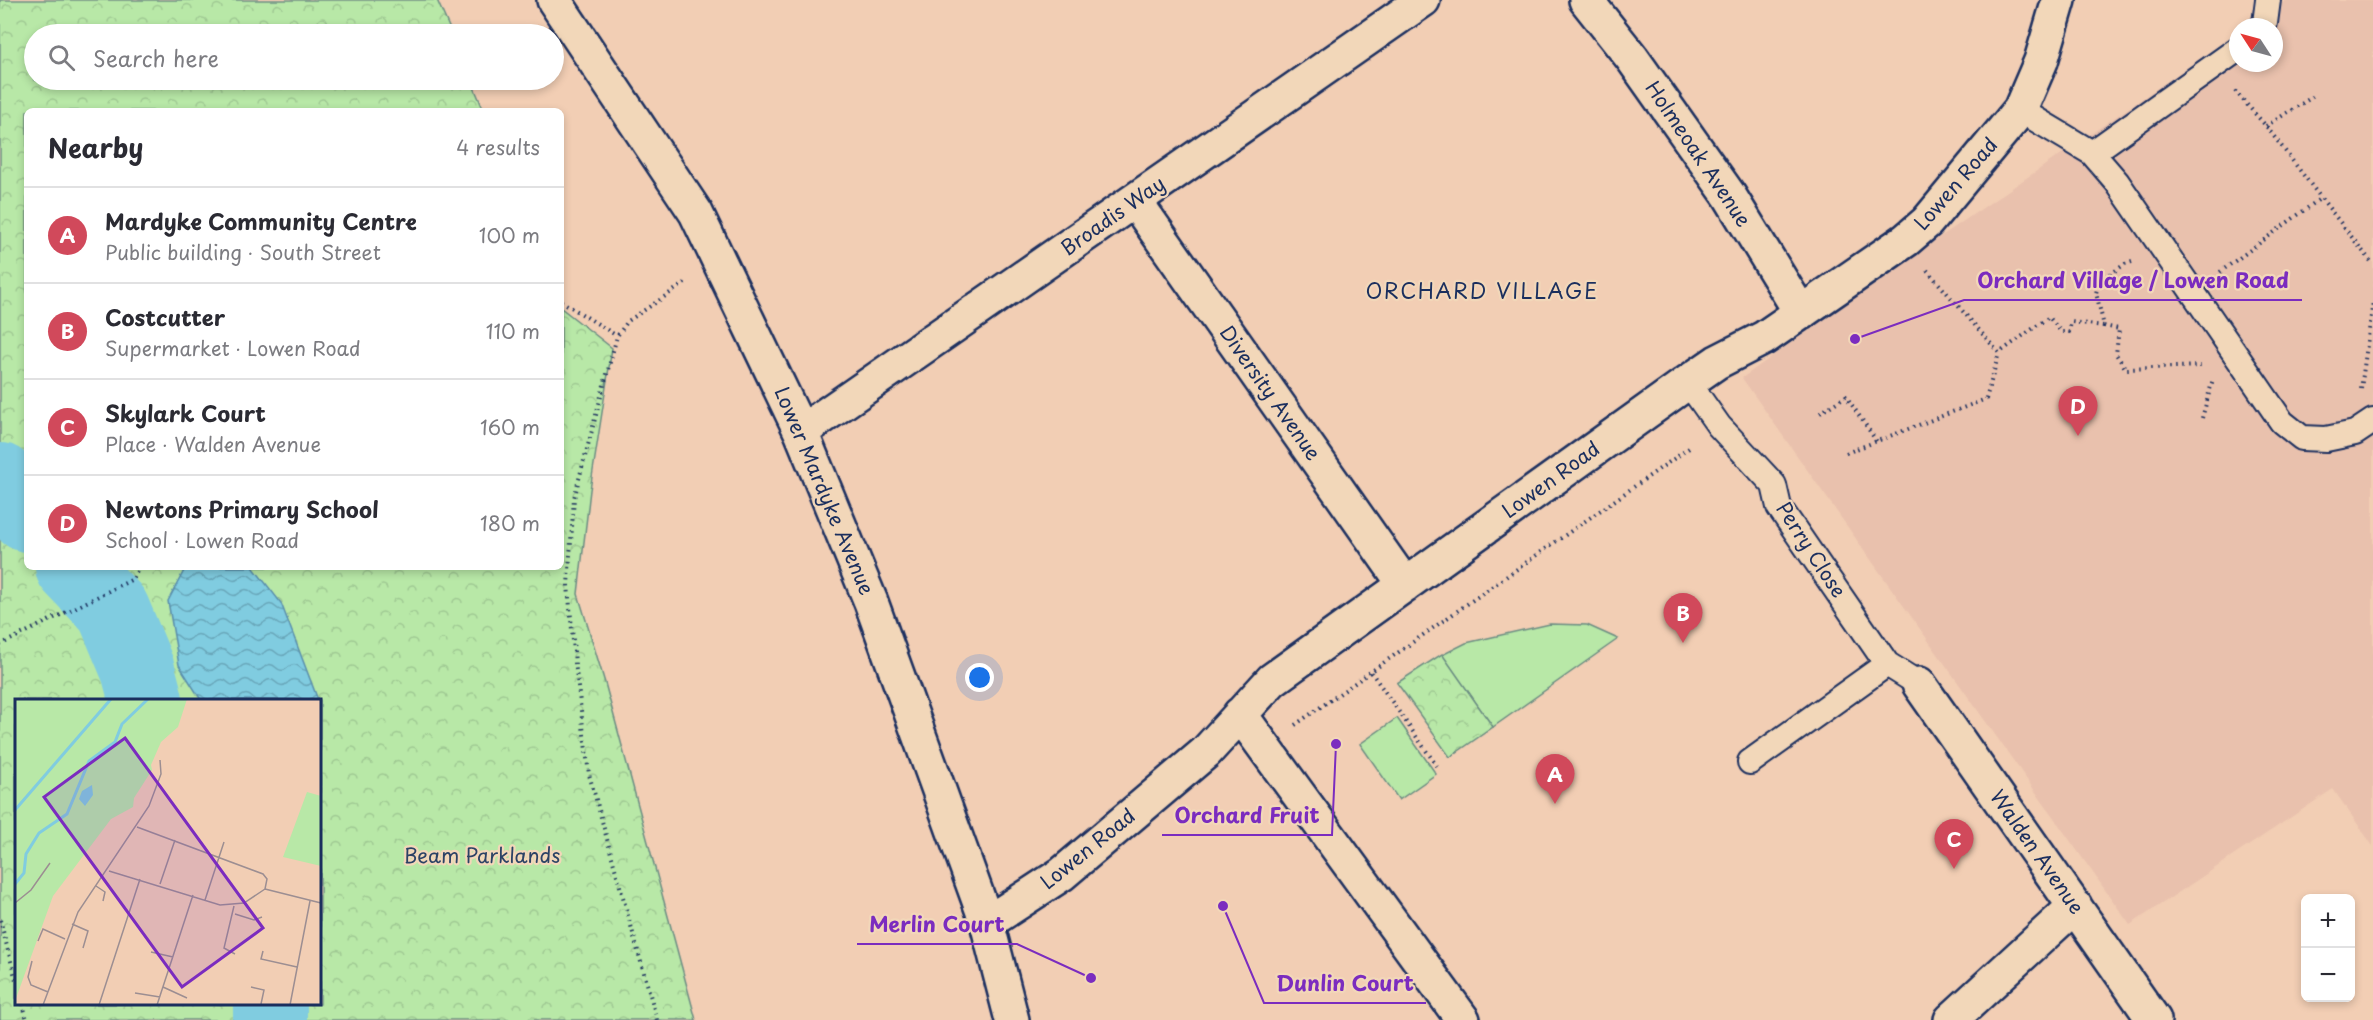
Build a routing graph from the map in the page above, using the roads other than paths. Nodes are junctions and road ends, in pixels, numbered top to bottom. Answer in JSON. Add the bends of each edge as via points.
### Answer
{"nodes":[{"id":1,"x":555,"y":0,"type":"edge"},
{"id":2,"x":1423,"y":0,"type":"edge"},
{"id":3,"x":1586,"y":0,"type":"edge"},
{"id":4,"x":2059,"y":0,"type":"edge"},
{"id":5,"x":2268,"y":0,"type":"edge"},
{"id":6,"x":2266,"y":18,"type":"edge"},
{"id":7,"x":2228,"y":56,"type":"edge"},
{"id":8,"x":2020,"y":110,"type":"junction"},
{"id":9,"x":2092,"y":153,"type":"junction"},
{"id":10,"x":1135,"y":201,"type":"junction"},
{"id":11,"x":1801,"y":313,"type":"junction"},
{"id":12,"x":1688,"y":382,"type":"junction"},
{"id":13,"x":2364,"y":427,"type":"edge"},
{"id":14,"x":801,"y":432,"type":"junction"},
{"id":15,"x":1405,"y":585,"type":"junction"},
{"id":16,"x":1887,"y":664,"type":"junction"},
{"id":17,"x":1919,"y":684,"type":"joint"},
{"id":18,"x":1240,"y":714,"type":"junction"},
{"id":19,"x":1749,"y":762,"type":"dead end"},
{"id":20,"x":2075,"y":906,"type":"junction"},
{"id":21,"x":987,"y":923,"type":"junction"},
{"id":22,"x":1012,"y":1020,"type":"edge"},
{"id":23,"x":1463,"y":1020,"type":"edge"},
{"id":24,"x":1951,"y":1020,"type":"edge"},
{"id":25,"x":2154,"y":1020,"type":"edge"}],
"edges":[{"from":1,"to":14,"type":"street","name":"Lower Mardyke Avenue","via":[[696,213]]},
{"from":2,"to":10,"type":"street","name":"Broadis Way"},
{"from":3,"to":11,"type":"street","name":"Holmeoak Avenue","via":[[1729,195]]},
{"from":4,"to":8,"type":"street","name":"Lowen Road","via":[[2041,61]]},
{"from":5,"to":6,"type":"lane"},
{"from":7,"to":9,"type":"lane"},
{"from":8,"to":9,"type":"lane"},
{"from":8,"to":11,"type":"street","name":"Lowen Road","via":[[1927,222]]},
{"from":9,"to":13,"type":"lane","via":[[2117,182],[2282,422],[2302,438],[2326,439]]},
{"from":10,"to":14,"type":"street","name":"Broadis Way"},
{"from":10,"to":15,"type":"street","name":"Diversity Avenue"},
{"from":11,"to":12,"type":"street","name":"Lowen Road"},
{"from":12,"to":15,"type":"street","name":"Lowen Road"},
{"from":12,"to":16,"type":"lane","name":"Perry Close","via":[[1719,426],[1774,485],[1779,507]]},
{"from":14,"to":21,"type":"street","name":"Lower Mardyke Avenue","via":[[871,602]]},
{"from":15,"to":18,"type":"street","name":"Lowen Road","via":[[1272,680]]},
{"from":16,"to":17,"type":"lane","name":"Perry Close"},
{"from":16,"to":19,"type":"lane"},
{"from":17,"to":20,"type":"street","name":"Walden Avenue"},
{"from":18,"to":21,"type":"street","name":"Lowen Road","via":[[1206,752],[1062,874]]},
{"from":18,"to":23,"type":"street"},
{"from":20,"to":24,"type":"street"},
{"from":20,"to":25,"type":"street","name":"Walden Avenue"},
{"from":21,"to":22,"type":"street","name":"Lower Mardyke Avenue"}]}
